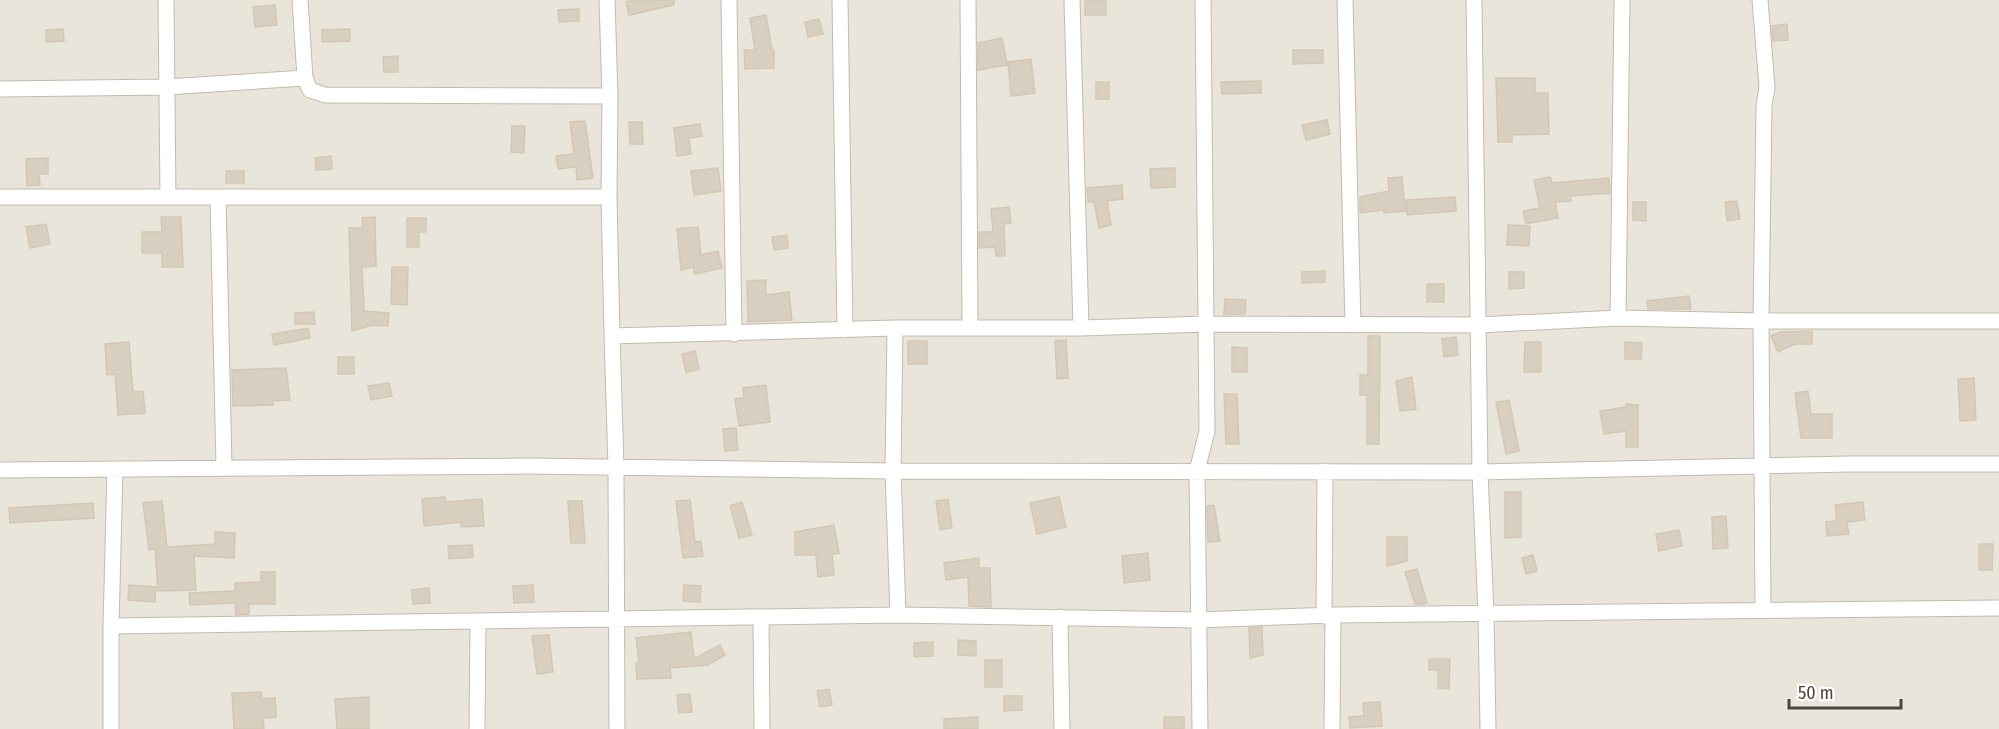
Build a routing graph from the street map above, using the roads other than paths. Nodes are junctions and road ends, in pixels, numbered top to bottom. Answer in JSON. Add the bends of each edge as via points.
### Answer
{"nodes":[{"id":1,"x":166,"y":0,"type":"edge"},
{"id":2,"x":300,"y":0,"type":"edge"},
{"id":3,"x":607,"y":0,"type":"edge"},
{"id":4,"x":729,"y":0,"type":"edge"},
{"id":5,"x":840,"y":0,"type":"edge"},
{"id":6,"x":968,"y":0,"type":"edge"},
{"id":7,"x":1072,"y":0,"type":"edge"},
{"id":8,"x":1203,"y":0,"type":"edge"},
{"id":9,"x":1345,"y":0,"type":"edge"},
{"id":10,"x":1474,"y":0,"type":"edge"},
{"id":11,"x":1622,"y":0,"type":"edge"},
{"id":12,"x":1760,"y":0,"type":"edge"},
{"id":13,"x":305,"y":78,"type":"junction"},
{"id":14,"x":167,"y":87,"type":"junction"},
{"id":15,"x":0,"y":89,"type":"edge"},
{"id":16,"x":610,"y":96,"type":"junction"},
{"id":17,"x":0,"y":196,"type":"edge"},
{"id":18,"x":168,"y":196,"type":"junction"},
{"id":19,"x":218,"y":196,"type":"junction"},
{"id":20,"x":609,"y":196,"type":"junction"},
{"id":21,"x":1618,"y":318,"type":"junction"},
{"id":22,"x":1761,"y":321,"type":"junction"},
{"id":23,"x":1999,"y":321,"type":"edge"},
{"id":24,"x":1206,"y":324,"type":"junction"},
{"id":25,"x":1353,"y":325,"type":"junction"},
{"id":26,"x":1478,"y":325,"type":"junction"},
{"id":27,"x":895,"y":328,"type":"junction"},
{"id":28,"x":970,"y":328,"type":"junction"},
{"id":29,"x":1081,"y":328,"type":"junction"},
{"id":30,"x":845,"y":330,"type":"junction"},
{"id":31,"x":734,"y":334,"type":"junction"},
{"id":32,"x":612,"y":336,"type":"junction"},
{"id":33,"x":1999,"y":464,"type":"edge"},
{"id":34,"x":616,"y":466,"type":"junction"},
{"id":35,"x":1761,"y":466,"type":"junction"},
{"id":36,"x":224,"y":467,"type":"junction"},
{"id":37,"x":115,"y":469,"type":"junction"},
{"id":38,"x":0,"y":470,"type":"edge"},
{"id":39,"x":893,"y":471,"type":"junction"},
{"id":40,"x":1197,"y":471,"type":"junction"},
{"id":41,"x":1325,"y":471,"type":"junction"},
{"id":42,"x":1480,"y":472,"type":"junction"},
{"id":43,"x":1999,"y":608,"type":"edge"},
{"id":44,"x":1763,"y":610,"type":"junction"},
{"id":45,"x":1486,"y":614,"type":"junction"},
{"id":46,"x":898,"y":615,"type":"junction"},
{"id":47,"x":1329,"y":615,"type":"junction"},
{"id":48,"x":762,"y":617,"type":"junction"},
{"id":49,"x":1060,"y":617,"type":"junction"},
{"id":50,"x":616,"y":619,"type":"junction"},
{"id":51,"x":1198,"y":620,"type":"junction"},
{"id":52,"x":478,"y":622,"type":"junction"},
{"id":53,"x":111,"y":626,"type":"junction"},
{"id":54,"x":111,"y":729,"type":"edge"},
{"id":55,"x":477,"y":729,"type":"edge"},
{"id":56,"x":617,"y":729,"type":"edge"},
{"id":57,"x":762,"y":729,"type":"edge"},
{"id":58,"x":1062,"y":729,"type":"edge"},
{"id":59,"x":1200,"y":729,"type":"edge"},
{"id":60,"x":1332,"y":729,"type":"edge"},
{"id":61,"x":1488,"y":729,"type":"edge"}],
"edges":[{"from":1,"to":14,"type":"street"},
{"from":2,"to":13,"type":"street"},
{"from":3,"to":16,"type":"street"},
{"from":4,"to":31,"type":"street"},
{"from":5,"to":30,"type":"street"},
{"from":6,"to":28,"type":"street"},
{"from":7,"to":29,"type":"street"},
{"from":8,"to":24,"type":"street"},
{"from":9,"to":25,"type":"street"},
{"from":10,"to":26,"type":"street"},
{"from":11,"to":21,"type":"street"},
{"from":12,"to":22,"type":"street","via":[[1767,87]]},
{"from":13,"to":14,"type":"street"},
{"from":13,"to":16,"type":"street","via":[[310,90],[325,95]]},
{"from":14,"to":15,"type":"street"},
{"from":14,"to":18,"type":"street"},
{"from":16,"to":20,"type":"street"},
{"from":17,"to":18,"type":"street"},
{"from":18,"to":19,"type":"street"},
{"from":19,"to":20,"type":"street"},
{"from":19,"to":36,"type":"street"},
{"from":20,"to":32,"type":"street"},
{"from":21,"to":22,"type":"street"},
{"from":21,"to":26,"type":"street"},
{"from":22,"to":23,"type":"street"},
{"from":22,"to":35,"type":"street"},
{"from":24,"to":25,"type":"street"},
{"from":24,"to":29,"type":"street"},
{"from":24,"to":40,"type":"street","via":[[1207,431]]},
{"from":25,"to":26,"type":"street"},
{"from":26,"to":42,"type":"street"},
{"from":27,"to":28,"type":"street"},
{"from":27,"to":30,"type":"street"},
{"from":27,"to":39,"type":"street"},
{"from":28,"to":29,"type":"street"},
{"from":30,"to":31,"type":"street"},
{"from":31,"to":32,"type":"street"},
{"from":32,"to":34,"type":"street"},
{"from":33,"to":35,"type":"street"},
{"from":34,"to":36,"type":"street"},
{"from":34,"to":39,"type":"street"},
{"from":34,"to":50,"type":"street"},
{"from":35,"to":42,"type":"street"},
{"from":35,"to":44,"type":"street"},
{"from":36,"to":37,"type":"street"},
{"from":37,"to":38,"type":"street"},
{"from":37,"to":53,"type":"street"},
{"from":39,"to":40,"type":"street"},
{"from":39,"to":46,"type":"street"},
{"from":40,"to":41,"type":"street"},
{"from":40,"to":51,"type":"street"},
{"from":41,"to":42,"type":"street"},
{"from":41,"to":47,"type":"street"},
{"from":42,"to":45,"type":"street"},
{"from":43,"to":44,"type":"street"},
{"from":44,"to":45,"type":"street"},
{"from":45,"to":47,"type":"street"},
{"from":45,"to":61,"type":"street"},
{"from":46,"to":48,"type":"street"},
{"from":46,"to":49,"type":"street"},
{"from":47,"to":51,"type":"street"},
{"from":47,"to":60,"type":"street"},
{"from":48,"to":50,"type":"street"},
{"from":48,"to":57,"type":"street"},
{"from":49,"to":51,"type":"street"},
{"from":49,"to":58,"type":"street"},
{"from":50,"to":52,"type":"street"},
{"from":50,"to":56,"type":"street"},
{"from":51,"to":59,"type":"street"},
{"from":52,"to":53,"type":"street"},
{"from":52,"to":55,"type":"street"},
{"from":53,"to":54,"type":"street"}]}
